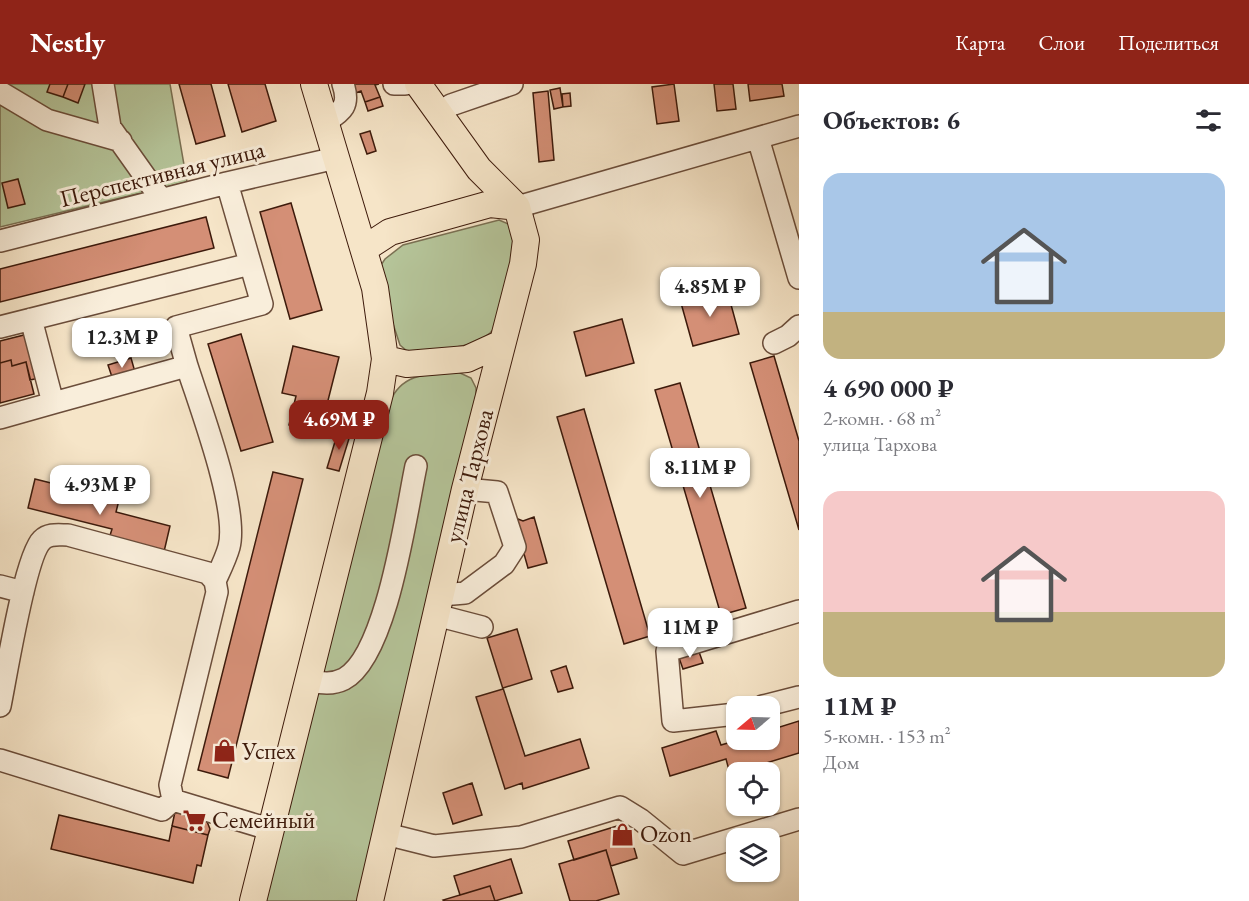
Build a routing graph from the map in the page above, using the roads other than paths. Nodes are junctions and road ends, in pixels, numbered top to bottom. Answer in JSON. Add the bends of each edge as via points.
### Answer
{"nodes":[{"id":1,"x":103,"y":84,"type":"edge"},
{"id":2,"x":314,"y":84,"type":"edge"},
{"id":3,"x":343,"y":84,"type":"edge"},
{"id":4,"x":394,"y":84,"type":"edge"},
{"id":5,"x":405,"y":84,"type":"edge"},
{"id":6,"x":418,"y":84,"type":"edge"},
{"id":7,"x":512,"y":84,"type":"edge"},
{"id":8,"x":0,"y":92,"type":"edge"},
{"id":9,"x":439,"y":114,"type":"junction"},
{"id":10,"x":325,"y":122,"type":"junction"},
{"id":11,"x":799,"y":126,"type":"edge"},
{"id":12,"x":758,"y":138,"type":"junction"},
{"id":13,"x":121,"y":141,"type":"junction"},
{"id":14,"x":336,"y":158,"type":"junction"},
{"id":15,"x":227,"y":183,"type":"junction"},
{"id":16,"x":161,"y":199,"type":"junction"},
{"id":17,"x":517,"y":207,"type":"junction"},
{"id":18,"x":0,"y":241,"type":"edge"},
{"id":19,"x":364,"y":249,"type":"junction"},
{"id":20,"x":250,"y":264,"type":"junction"},
{"id":21,"x":799,"y":278,"type":"edge"},
{"id":22,"x":31,"y":319,"type":"junction"},
{"id":23,"x":799,"y":326,"type":"edge"},
{"id":24,"x":0,"y":327,"type":"edge"},
{"id":25,"x":502,"y":343,"type":"junction"},
{"id":26,"x":774,"y":343,"type":"dead end"},
{"id":27,"x":385,"y":359,"type":"junction"},
{"id":28,"x":187,"y":366,"type":"junction"},
{"id":29,"x":52,"y":403,"type":"junction"},
{"id":30,"x":0,"y":418,"type":"edge"},
{"id":31,"x":416,"y":466,"type":"dead end"},
{"id":32,"x":465,"y":489,"type":"junction"},
{"id":33,"x":215,"y":581,"type":"junction"},
{"id":34,"x":0,"y":586,"type":"edge"},
{"id":35,"x":23,"y":592,"type":"junction"},
{"id":36,"x":438,"y":605,"type":"junction"},
{"id":37,"x":799,"y":611,"type":"edge"},
{"id":38,"x":482,"y":627,"type":"dead end"},
{"id":39,"x":308,"y":681,"type":"junction"},
{"id":40,"x":799,"y":697,"type":"edge"},
{"id":41,"x":780,"y":702,"type":"edge"},
{"id":42,"x":0,"y":706,"type":"edge"},
{"id":43,"x":726,"y":715,"type":"edge"},
{"id":44,"x":0,"y":759,"type":"edge"},
{"id":45,"x":173,"y":800,"type":"junction"},
{"id":46,"x":799,"y":819,"type":"edge"},
{"id":47,"x":272,"y":830,"type":"junction"},
{"id":48,"x":386,"y":834,"type":"junction"},
{"id":49,"x":253,"y":901,"type":"edge"},
{"id":50,"x":370,"y":901,"type":"edge"}],
"edges":[{"from":1,"to":13,"type":"street","via":[[110,127]]},
{"from":2,"to":10,"type":"main road"},
{"from":3,"to":10,"type":"street","via":[[346,103]]},
{"from":4,"to":5,"type":"street"},
{"from":6,"to":9,"type":"main road","name":"улица Тархова"},
{"from":7,"to":9,"type":"street","via":[[451,105]]},
{"from":8,"to":13,"type":"street","via":[[47,120]]},
{"from":9,"to":17,"type":"main road","name":"улица Тархова","via":[[479,169]]},
{"from":10,"to":14,"type":"main road"},
{"from":11,"to":12,"type":"street"},
{"from":12,"to":17,"type":"street"},
{"from":12,"to":21,"type":"street"},
{"from":13,"to":16,"type":"street"},
{"from":14,"to":15,"type":"street","name":"Перспективная улица"},
{"from":14,"to":19,"type":"main road"},
{"from":15,"to":16,"type":"street","name":"Перспективная улица"},
{"from":15,"to":20,"type":"street"},
{"from":16,"to":18,"type":"street","name":"Перспективная улица"},
{"from":17,"to":19,"type":"main road","via":[[490,204],[390,232]]},
{"from":17,"to":25,"type":"main road","name":"улица Тархова","via":[[526,240]]},
{"from":19,"to":27,"type":"main road","via":[[375,288]]},
{"from":20,"to":22,"type":"street"},
{"from":20,"to":28,"type":"street","via":[[262,304],[176,327]]},
{"from":22,"to":24,"type":"street"},
{"from":22,"to":29,"type":"street"},
{"from":23,"to":26,"type":"street"},
{"from":25,"to":27,"type":"main road","via":[[466,359],[407,364]]},
{"from":25,"to":32,"type":"main road","name":"улица Тархова"},
{"from":27,"to":39,"type":"main road","via":[[380,393]]},
{"from":28,"to":29,"type":"street"},
{"from":28,"to":33,"type":"street","via":[[231,518],[229,545]]},
{"from":29,"to":30,"type":"street"},
{"from":31,"to":39,"type":"street","via":[[387,608],[374,641],[346,678],[334,683]]},
{"from":32,"to":36,"type":"main road","name":"улица Тархова"},
{"from":32,"to":36,"type":"street","via":[[497,492],[514,547],[504,564],[465,593]]},
{"from":33,"to":35,"type":"street","via":[[208,573],[69,535],[53,535],[42,540],[33,554]]},
{"from":33,"to":45,"type":"street","via":[[217,592],[170,785]]},
{"from":34,"to":35,"type":"street"},
{"from":35,"to":42,"type":"street"},
{"from":36,"to":38,"type":"street"},
{"from":36,"to":48,"type":"main road","name":"улица Тархова"},
{"from":37,"to":43,"type":"street","via":[[667,651],[673,722]]},
{"from":39,"to":47,"type":"main road"},
{"from":40,"to":41,"type":"street"},
{"from":44,"to":45,"type":"street","via":[[162,810]]},
{"from":45,"to":47,"type":"street"},
{"from":46,"to":48,"type":"street","via":[[683,854],[620,807],[521,837],[434,846]]},
{"from":47,"to":49,"type":"main road"},
{"from":48,"to":50,"type":"main road","name":"улица Тархова"}]}
